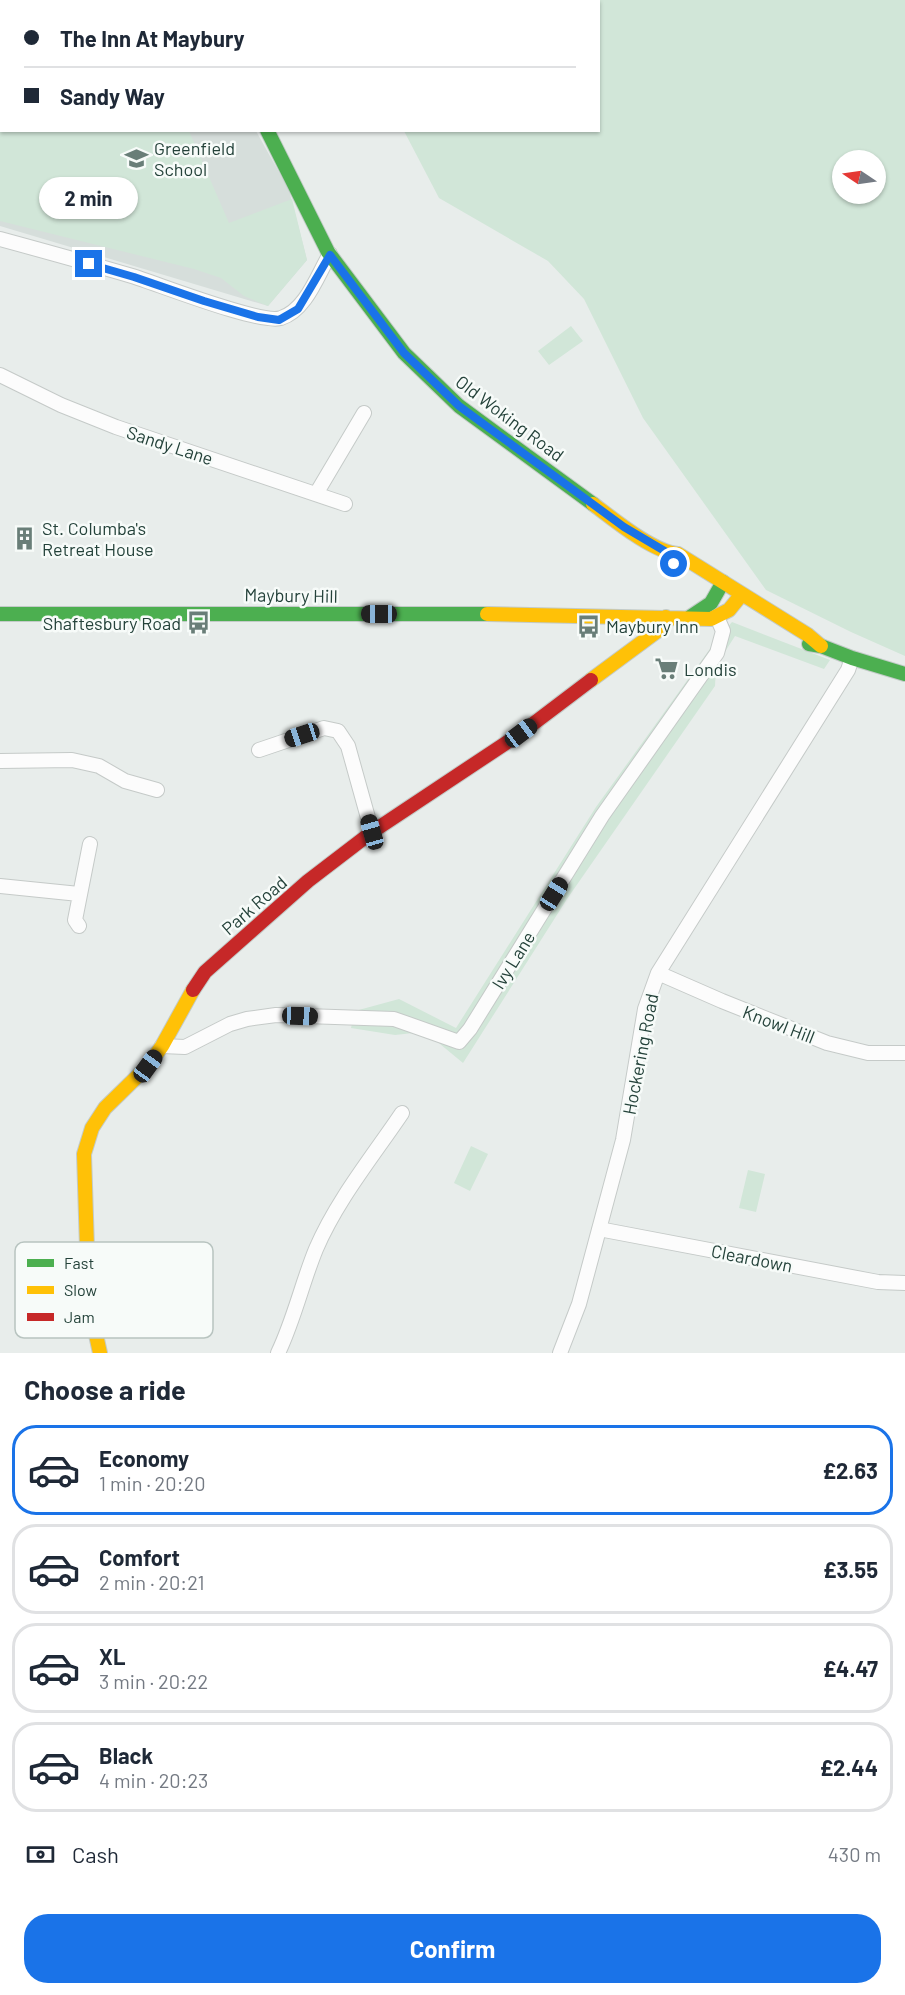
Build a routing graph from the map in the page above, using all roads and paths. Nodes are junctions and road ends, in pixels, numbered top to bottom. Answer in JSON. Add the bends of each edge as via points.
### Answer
{"nodes":[{"id":1,"x":268,"y":132,"type":"edge"},
{"id":2,"x":0,"y":239,"type":"edge"},
{"id":3,"x":330,"y":255,"type":"junction"},
{"id":4,"x":0,"y":375,"type":"edge"},
{"id":5,"x":364,"y":413,"type":"dead end"},
{"id":6,"x":316,"y":494,"type":"junction"},
{"id":7,"x":345,"y":504,"type":"dead end"},
{"id":8,"x":720,"y":587,"type":"junction"},
{"id":9,"x":739,"y":599,"type":"junction"},
{"id":10,"x":0,"y":614,"type":"edge"},
{"id":11,"x":690,"y":617,"type":"junction"},
{"id":12,"x":717,"y":617,"type":"junction"},
{"id":13,"x":666,"y":618,"type":"junction"},
{"id":14,"x":852,"y":658,"type":"junction"},
{"id":15,"x":905,"y":674,"type":"edge"},
{"id":16,"x":259,"y":750,"type":"dead end"},
{"id":17,"x":0,"y":761,"type":"edge"},
{"id":18,"x":157,"y":790,"type":"dead end"},
{"id":19,"x":372,"y":832,"type":"junction"},
{"id":20,"x":90,"y":844,"type":"dead end"},
{"id":21,"x":0,"y":886,"type":"edge"},
{"id":22,"x":80,"y":894,"type":"junction"},
{"id":23,"x":79,"y":926,"type":"dead end"},
{"id":24,"x":658,"y":973,"type":"junction"},
{"id":25,"x":162,"y":1046,"type":"junction"},
{"id":26,"x":905,"y":1053,"type":"edge"},
{"id":27,"x":402,"y":1113,"type":"dead end"},
{"id":28,"x":599,"y":1229,"type":"junction"},
{"id":29,"x":87,"y":1242,"type":"edge"},
{"id":30,"x":905,"y":1284,"type":"edge"},
{"id":31,"x":97,"y":1338,"type":"edge"},
{"id":32,"x":100,"y":1353,"type":"edge"},
{"id":33,"x":278,"y":1353,"type":"edge"},
{"id":34,"x":560,"y":1353,"type":"edge"}],
"edges":[{"from":1,"to":3,"type":"street","name":"Old Woking Road"},
{"from":2,"to":3,"type":"street","via":[[279,320],[298,309]]},
{"from":3,"to":8,"type":"street","name":"Old Woking Road","via":[[404,353],[459,406],[624,527],[668,553],[678,554]]},
{"from":4,"to":6,"type":"street","name":"Sandy Lane","via":[[116,427]]},
{"from":5,"to":6,"type":"street"},
{"from":6,"to":7,"type":"street","name":"Sandy Lane"},
{"from":8,"to":9,"type":"street","name":"Old Woking Road"},
{"from":8,"to":11,"type":"street","via":[[706,607]]},
{"from":9,"to":12,"type":"street"},
{"from":9,"to":14,"type":"street","name":"Old Woking Road","via":[[795,639]]},
{"from":10,"to":13,"type":"street","name":"Maybury Hill","via":[[573,614]]},
{"from":11,"to":12,"type":"street","name":"Maybury Hill"},
{"from":11,"to":13,"type":"street","name":"Maybury Hill"},
{"from":12,"to":25,"type":"street","name":"Ivy Lane","via":[[723,631],[717,653],[602,816],[459,1042],[394,1019],[276,1015],[230,1024],[185,1047]]},
{"from":13,"to":19,"type":"street","name":"Park Road","via":[[660,629],[521,733]]},
{"from":14,"to":15,"type":"street","name":"Old Woking Road"},
{"from":14,"to":24,"type":"street","name":"Hockering Road"},
{"from":16,"to":19,"type":"street","via":[[324,728],[339,731],[348,746]]},
{"from":17,"to":18,"type":"street","via":[[72,760],[99,766],[125,781]]},
{"from":19,"to":25,"type":"street","name":"Park Road","via":[[308,881],[205,972]]},
{"from":20,"to":22,"type":"street"},
{"from":21,"to":22,"type":"street"},
{"from":22,"to":23,"type":"street","via":[[75,920]]},
{"from":24,"to":26,"type":"street","name":"Knowl Hill","via":[[827,1042],[868,1053]]},
{"from":24,"to":28,"type":"street","name":"Hockering Road","via":[[645,1009],[623,1140]]},
{"from":25,"to":29,"type":"street","name":"Park Road","via":[[148,1066],[105,1108],[92,1128],[84,1154]]},
{"from":27,"to":33,"type":"street","via":[[316,1249]]},
{"from":28,"to":30,"type":"street","name":"Cleardown"},
{"from":28,"to":34,"type":"street","name":"Hockering Road","via":[[579,1304]]},
{"from":31,"to":32,"type":"street","name":"Park Road"}]}
